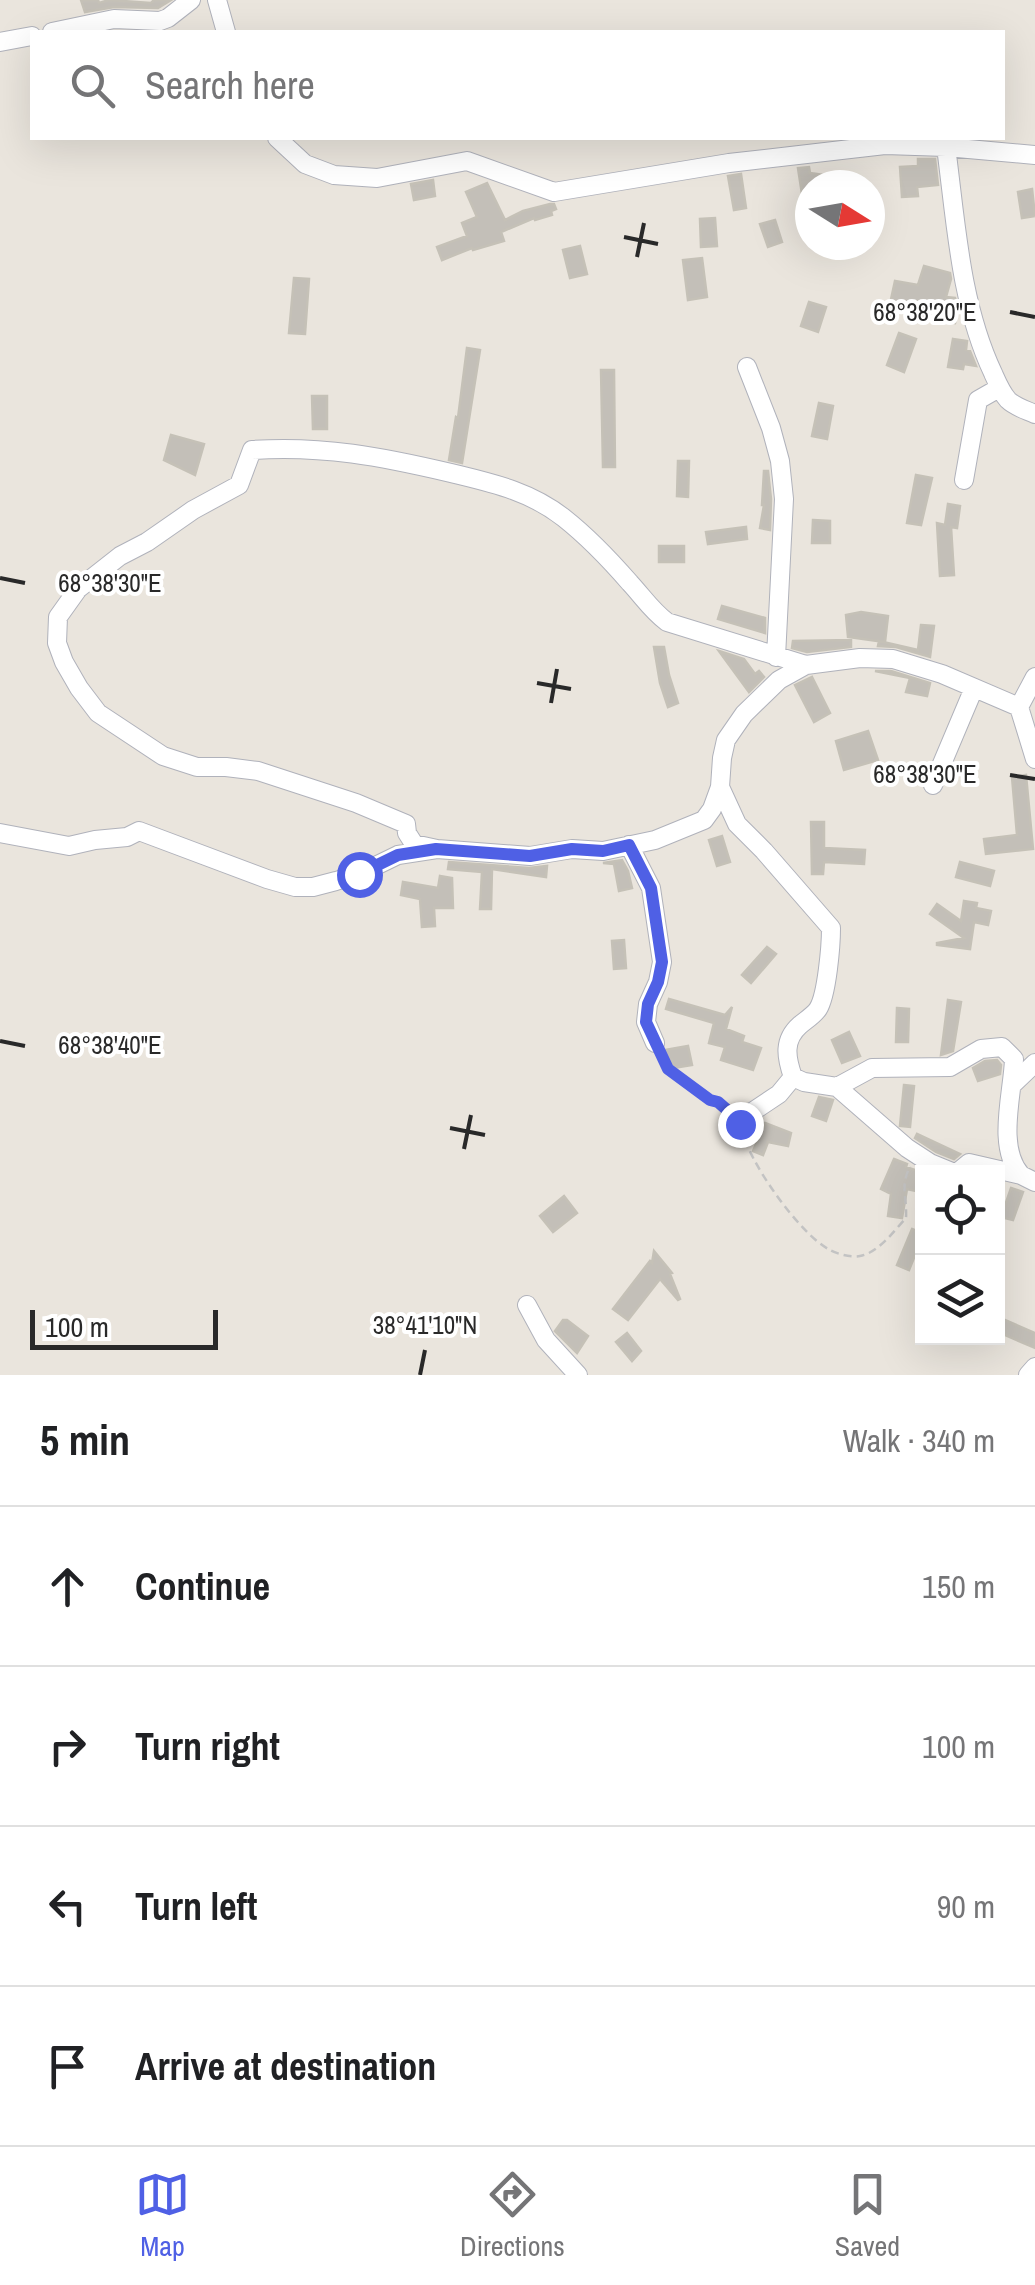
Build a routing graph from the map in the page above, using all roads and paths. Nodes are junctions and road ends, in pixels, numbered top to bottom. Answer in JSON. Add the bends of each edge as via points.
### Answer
{"nodes":[{"id":1,"x":191,"y":0,"type":"edge"},
{"id":2,"x":217,"y":0,"type":"edge"},
{"id":3,"x":62,"y":30,"type":"edge"},
{"id":4,"x":225,"y":30,"type":"edge"},
{"id":5,"x":30,"y":36,"type":"edge"},
{"id":6,"x":0,"y":42,"type":"edge"},
{"id":7,"x":279,"y":140,"type":"edge"},
{"id":8,"x":946,"y":146,"type":"junction"},
{"id":9,"x":1035,"y":155,"type":"edge"},
{"id":10,"x":747,"y":366,"type":"dead end"},
{"id":11,"x":1000,"y":388,"type":"junction"},
{"id":12,"x":1035,"y":414,"type":"edge"},
{"id":13,"x":964,"y":480,"type":"dead end"},
{"id":14,"x":776,"y":657,"type":"junction"},
{"id":15,"x":806,"y":665,"type":"junction"},
{"id":16,"x":1035,"y":676,"type":"edge"},
{"id":17,"x":974,"y":688,"type":"junction"},
{"id":18,"x":1019,"y":707,"type":"junction"},
{"id":19,"x":1035,"y":759,"type":"edge"},
{"id":20,"x":933,"y":786,"type":"dead end"},
{"id":21,"x":720,"y":787,"type":"junction"},
{"id":22,"x":0,"y":833,"type":"edge"},
{"id":23,"x":629,"y":845,"type":"junction"},
{"id":24,"x":436,"y":849,"type":"junction"},
{"id":25,"x":655,"y":1044,"type":"joint"},
{"id":26,"x":1035,"y":1063,"type":"edge"},
{"id":27,"x":793,"y":1077,"type":"junction"},
{"id":28,"x":1013,"y":1084,"type":"junction"},
{"id":29,"x":837,"y":1087,"type":"junction"},
{"id":30,"x":749,"y":1114,"type":"junction"},
{"id":31,"x":930,"y":1163,"type":"junction"},
{"id":32,"x":936,"y":1165,"type":"edge"},
{"id":33,"x":1028,"y":1178,"type":"edge"},
{"id":34,"x":528,"y":1305,"type":"dead end"},
{"id":35,"x":1035,"y":1368,"type":"edge"},
{"id":36,"x":578,"y":1375,"type":"edge"},
{"id":37,"x":1028,"y":1375,"type":"edge"}],
"edges":[{"from":1,"to":3,"type":"street","via":[[160,21],[114,19]]},
{"from":2,"to":4,"type":"street"},
{"from":5,"to":6,"type":"street"},
{"from":7,"to":8,"type":"street","via":[[306,164],[334,175],[378,178],[468,161],[554,192],[819,151]]},
{"from":8,"to":9,"type":"street"},
{"from":8,"to":11,"type":"street","via":[[963,272]]},
{"from":10,"to":14,"type":"street","via":[[780,460],[784,499]]},
{"from":11,"to":12,"type":"street"},
{"from":11,"to":13,"type":"street","via":[[978,400]]},
{"from":14,"to":15,"type":"street"},
{"from":14,"to":24,"type":"street","via":[[667,622],[586,537],[526,494],[397,460],[310,448],[252,450],[239,485],[120,556],[78,589],[58,617],[57,643],[79,688],[98,712],[163,756],[197,768],[258,771],[356,803],[406,824],[414,844]]},
{"from":15,"to":17,"type":"street","via":[[893,659]]},
{"from":15,"to":21,"type":"street","via":[[744,714],[726,740]]},
{"from":16,"to":18,"type":"street"},
{"from":17,"to":18,"type":"street"},
{"from":17,"to":20,"type":"street"},
{"from":18,"to":19,"type":"street"},
{"from":21,"to":23,"type":"street","via":[[704,820]]},
{"from":21,"to":27,"type":"street","via":[[737,824],[831,928],[818,1010],[788,1044]]},
{"from":22,"to":24,"type":"street","via":[[69,846],[139,831],[295,888]]},
{"from":23,"to":24,"type":"street","via":[[530,856]]},
{"from":23,"to":25,"type":"street","via":[[651,888],[662,962],[646,1022]]},
{"from":25,"to":30,"type":"path","via":[[683,1082],[734,1116]]},
{"from":26,"to":28,"type":"street"},
{"from":27,"to":29,"type":"street"},
{"from":27,"to":30,"type":"street"},
{"from":28,"to":29,"type":"street","via":[[1014,1059],[1002,1047],[982,1049],[950,1067],[872,1068]]},
{"from":28,"to":33,"type":"street","via":[[1006,1129],[1014,1167]]},
{"from":29,"to":31,"type":"street"},
{"from":30,"to":31,"type":"path","via":[[740,1124],[742,1137],[761,1171],[808,1234],[832,1252],[873,1252],[906,1218],[902,1184],[911,1164]]},
{"from":31,"to":32,"type":"street"},
{"from":34,"to":36,"type":"street","via":[[546,1340]]},
{"from":35,"to":37,"type":"street"}]}
